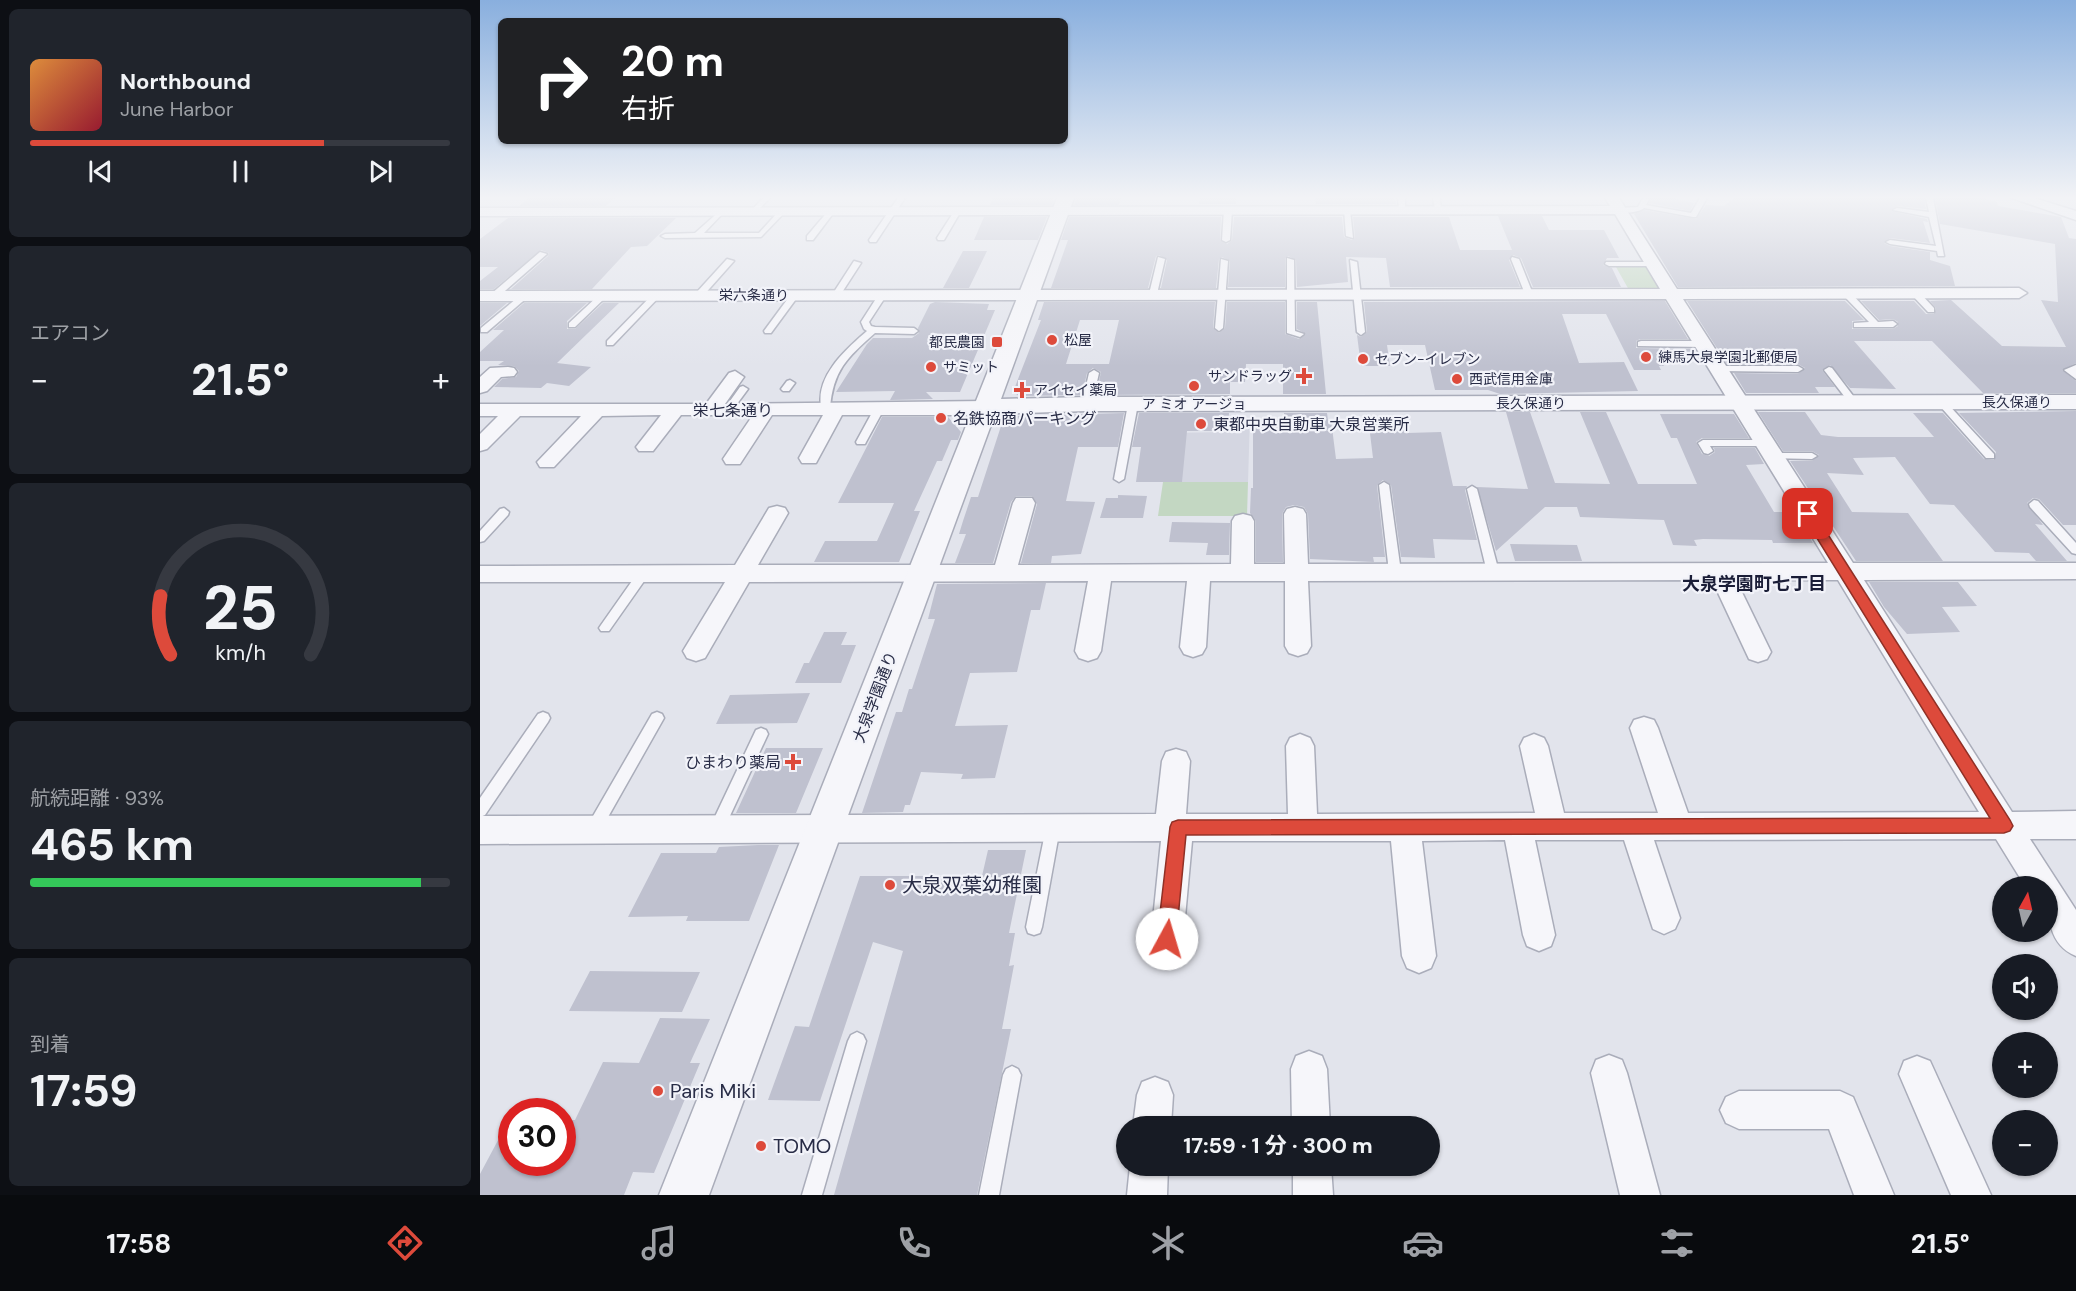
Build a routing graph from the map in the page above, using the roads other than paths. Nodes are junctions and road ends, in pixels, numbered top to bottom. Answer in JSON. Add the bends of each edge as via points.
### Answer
{"nodes":[{"id":1,"x":543,"y":254,"type":"dead end"},
{"id":2,"x":1044,"y":254,"type":"edge"},
{"id":3,"x":1647,"y":254,"type":"edge"},
{"id":4,"x":1161,"y":259,"type":"dead end"},
{"id":5,"x":1515,"y":259,"type":"dead end"},
{"id":6,"x":1290,"y":260,"type":"dead end"},
{"id":7,"x":730,"y":261,"type":"dead end"},
{"id":8,"x":1224,"y":261,"type":"dead end"},
{"id":9,"x":1353,"y":262,"type":"dead end"},
{"id":10,"x":857,"y":263,"type":"dead end"},
{"id":11,"x":1609,"y":264,"type":"dead end"},
{"id":12,"x":1653,"y":264,"type":"junction"},
{"id":13,"x":1672,"y":293,"type":"junction"},
{"id":14,"x":1846,"y":293,"type":"junction"},
{"id":15,"x":1915,"y":293,"type":"junction"},
{"id":16,"x":2019,"y":293,"type":"dead end"},
{"id":17,"x":1153,"y":294,"type":"junction"},
{"id":18,"x":1221,"y":294,"type":"junction"},
{"id":19,"x":1289,"y":294,"type":"junction"},
{"id":20,"x":1357,"y":294,"type":"junction"},
{"id":21,"x":1529,"y":294,"type":"junction"},
{"id":22,"x":657,"y":295,"type":"junction"},
{"id":23,"x":795,"y":295,"type":"junction"},
{"id":24,"x":836,"y":295,"type":"junction"},
{"id":25,"x":1028,"y":295,"type":"junction"},
{"id":26,"x":525,"y":296,"type":"junction"},
{"id":27,"x":603,"y":296,"type":"junction"},
{"id":28,"x":699,"y":296,"type":"junction"},
{"id":29,"x":882,"y":296,"type":"junction"},
{"id":30,"x":486,"y":298,"type":"edge"},
{"id":31,"x":1931,"y":310,"type":"dead end"},
{"id":32,"x":1875,"y":324,"type":"junction"},
{"id":33,"x":1893,"y":324,"type":"dead end"},
{"id":34,"x":572,"y":325,"type":"dead end"},
{"id":35,"x":1857,"y":325,"type":"dead end"},
{"id":36,"x":1219,"y":328,"type":"dead end"},
{"id":37,"x":484,"y":330,"type":"dead end"},
{"id":38,"x":873,"y":330,"type":"junction"},
{"id":39,"x":914,"y":330,"type":"dead end"},
{"id":40,"x":768,"y":331,"type":"dead end"},
{"id":41,"x":1361,"y":332,"type":"dead end"},
{"id":42,"x":1300,"y":334,"type":"dead end"},
{"id":43,"x":610,"y":343,"type":"dead end"},
{"id":44,"x":1641,"y":344,"type":"dead end"},
{"id":45,"x":1703,"y":344,"type":"junction"},
{"id":46,"x":2076,"y":368,"type":"edge"},
{"id":47,"x":1718,"y":369,"type":"junction"},
{"id":48,"x":1798,"y":369,"type":"dead end"},
{"id":49,"x":1829,"y":370,"type":"dead end"},
{"id":50,"x":508,"y":372,"type":"dead end"},
{"id":51,"x":1094,"y":373,"type":"dead end"},
{"id":52,"x":2076,"y":376,"type":"edge"},
{"id":53,"x":739,"y":383,"type":"dead end"},
{"id":54,"x":480,"y":387,"type":"edge"},
{"id":55,"x":1942,"y":402,"type":"junction"},
{"id":56,"x":2076,"y":402,"type":"edge"},
{"id":57,"x":1739,"y":403,"type":"junction"},
{"id":58,"x":1854,"y":403,"type":"junction"},
{"id":59,"x":1087,"y":404,"type":"junction"},
{"id":60,"x":1133,"y":404,"type":"junction"},
{"id":61,"x":986,"y":407,"type":"junction"},
{"id":62,"x":767,"y":409,"type":"junction"},
{"id":63,"x":830,"y":409,"type":"junction"},
{"id":64,"x":879,"y":409,"type":"junction"},
{"id":65,"x":480,"y":410,"type":"edge"},
{"id":66,"x":515,"y":410,"type":"junction"},
{"id":67,"x":597,"y":410,"type":"junction"},
{"id":68,"x":675,"y":410,"type":"junction"},
{"id":69,"x":719,"y":410,"type":"junction"},
{"id":70,"x":861,"y":442,"type":"dead end"},
{"id":71,"x":480,"y":445,"type":"edge"},
{"id":72,"x":646,"y":447,"type":"dead end"},
{"id":73,"x":1768,"y":449,"type":"junction"},
{"id":74,"x":1708,"y":451,"type":"dead end"},
{"id":75,"x":1812,"y":456,"type":"dead end"},
{"id":76,"x":1990,"y":456,"type":"dead end"},
{"id":77,"x":809,"y":458,"type":"dead end"},
{"id":78,"x":733,"y":459,"type":"dead end"},
{"id":79,"x":547,"y":462,"type":"dead end"},
{"id":80,"x":1119,"y":479,"type":"dead end"},
{"id":81,"x":1383,"y":485,"type":"dead end"},
{"id":82,"x":1472,"y":489,"type":"dead end"},
{"id":83,"x":1024,"y":503,"type":"dead end"},
{"id":84,"x":2034,"y":504,"type":"dead end"},
{"id":85,"x":504,"y":512,"type":"dead end"},
{"id":86,"x":777,"y":513,"type":"dead end"},
{"id":87,"x":1295,"y":514,"type":"dead end"},
{"id":88,"x":1243,"y":521,"type":"dead end"},
{"id":89,"x":480,"y":538,"type":"edge"},
{"id":90,"x":2076,"y":550,"type":"edge"},
{"id":91,"x":2076,"y":571,"type":"edge"},
{"id":92,"x":1395,"y":572,"type":"junction"},
{"id":93,"x":1493,"y":572,"type":"junction"},
{"id":94,"x":1720,"y":572,"type":"junction"},
{"id":95,"x":1845,"y":572,"type":"junction"},
{"id":96,"x":922,"y":573,"type":"junction"},
{"id":97,"x":1004,"y":573,"type":"junction"},
{"id":98,"x":1101,"y":573,"type":"junction"},
{"id":99,"x":1198,"y":573,"type":"junction"},
{"id":100,"x":1242,"y":573,"type":"junction"},
{"id":101,"x":1297,"y":573,"type":"junction"},
{"id":102,"x":480,"y":574,"type":"edge"},
{"id":103,"x":643,"y":574,"type":"junction"},
{"id":104,"x":741,"y":574,"type":"junction"},
{"id":105,"x":605,"y":628,"type":"dead end"},
{"id":106,"x":1299,"y":646,"type":"dead end"},
{"id":107,"x":1193,"y":647,"type":"dead end"},
{"id":108,"x":696,"y":651,"type":"dead end"},
{"id":109,"x":1088,"y":651,"type":"dead end"},
{"id":110,"x":1758,"y":652,"type":"dead end"},
{"id":111,"x":543,"y":718,"type":"dead end"},
{"id":112,"x":657,"y":718,"type":"dead end"},
{"id":113,"x":1644,"y":728,"type":"dead end"},
{"id":114,"x":761,"y":734,"type":"dead end"},
{"id":115,"x":1300,"y":746,"type":"dead end"},
{"id":116,"x":1534,"y":746,"type":"dead end"},
{"id":117,"x":1176,"y":762,"type":"dead end"},
{"id":118,"x":480,"y":810,"type":"edge"},
{"id":119,"x":1038,"y":822,"type":"junction"},
{"id":120,"x":2076,"y":825,"type":"edge"},
{"id":121,"x":2004,"y":826,"type":"junction"},
{"id":122,"x":1303,"y":827,"type":"junction"},
{"id":123,"x":1405,"y":827,"type":"junction"},
{"id":124,"x":1517,"y":827,"type":"junction"},
{"id":125,"x":1553,"y":827,"type":"junction"},
{"id":126,"x":1635,"y":827,"type":"junction"},
{"id":127,"x":1678,"y":827,"type":"junction"},
{"id":128,"x":1174,"y":828,"type":"junction"},
{"id":129,"x":480,"y":830,"type":"edge"},
{"id":130,"x":592,"y":830,"type":"junction"},
{"id":131,"x":716,"y":830,"type":"junction"},
{"id":132,"x":824,"y":830,"type":"junction"},
{"id":133,"x":2036,"y":876,"type":"edge"},
{"id":134,"x":2058,"y":911,"type":"edge"},
{"id":135,"x":1664,"y":918,"type":"dead end"},
{"id":136,"x":1034,"y":927,"type":"dead end"},
{"id":137,"x":1539,"y":935,"type":"dead end"},
{"id":138,"x":1167,"y":939,"type":"dead end"},
{"id":139,"x":2076,"y":940,"type":"edge"},
{"id":140,"x":1419,"y":956,"type":"dead end"},
{"id":141,"x":857,"y":1041,"type":"dead end"},
{"id":142,"x":1309,"y":1069,"type":"dead end"},
{"id":143,"x":1610,"y":1073,"type":"dead end"},
{"id":144,"x":1917,"y":1074,"type":"dead end"},
{"id":145,"x":1012,"y":1075,"type":"dead end"},
{"id":146,"x":1739,"y":1110,"type":"dead end"},
{"id":147,"x":1311,"y":1116,"type":"edge"},
{"id":148,"x":1148,"y":1176,"type":"edge"},
{"id":149,"x":1312,"y":1176,"type":"edge"},
{"id":150,"x":684,"y":1195,"type":"edge"},
{"id":151,"x":812,"y":1195,"type":"edge"},
{"id":152,"x":989,"y":1195,"type":"edge"},
{"id":153,"x":1147,"y":1195,"type":"edge"},
{"id":154,"x":1313,"y":1195,"type":"edge"},
{"id":155,"x":1640,"y":1195,"type":"edge"},
{"id":156,"x":1874,"y":1195,"type":"edge"},
{"id":157,"x":1971,"y":1195,"type":"edge"}],
"edges":[{"from":1,"to":30,"type":"lane"},
{"from":2,"to":25,"type":"street","name":"大泉学園通り"},
{"from":3,"to":12,"type":"street"},
{"from":4,"to":17,"type":"lane"},
{"from":5,"to":21,"type":"lane"},
{"from":6,"to":19,"type":"lane"},
{"from":7,"to":28,"type":"lane"},
{"from":8,"to":18,"type":"lane"},
{"from":9,"to":20,"type":"lane"},
{"from":10,"to":24,"type":"lane"},
{"from":11,"to":12,"type":"lane"},
{"from":12,"to":13,"type":"street"},
{"from":13,"to":14,"type":"street","name":"栄六条通り"},
{"from":13,"to":21,"type":"street","name":"栄六条通り"},
{"from":13,"to":45,"type":"street"},
{"from":14,"to":15,"type":"street","name":"栄六条通り"},
{"from":14,"to":32,"type":"lane"},
{"from":15,"to":16,"type":"street","name":"栄六条通り"},
{"from":15,"to":31,"type":"lane"},
{"from":17,"to":18,"type":"street","name":"栄六条通り"},
{"from":17,"to":25,"type":"street","name":"栄六条通り"},
{"from":18,"to":19,"type":"street","name":"栄六条通り"},
{"from":18,"to":36,"type":"lane"},
{"from":19,"to":20,"type":"street","name":"栄六条通り"},
{"from":19,"to":42,"type":"lane","via":[[1291,333]]},
{"from":20,"to":21,"type":"street","name":"栄六条通り"},
{"from":20,"to":41,"type":"lane"},
{"from":22,"to":27,"type":"street","name":"栄六条通り"},
{"from":22,"to":28,"type":"street","name":"栄六条通り"},
{"from":22,"to":43,"type":"lane"},
{"from":23,"to":24,"type":"street","name":"栄六条通り"},
{"from":23,"to":28,"type":"street","name":"栄六条通り"},
{"from":23,"to":40,"type":"lane"},
{"from":24,"to":29,"type":"street","name":"栄六条通り"},
{"from":25,"to":29,"type":"street","name":"栄六条通り"},
{"from":25,"to":61,"type":"street","name":"大泉学園通り"},
{"from":26,"to":27,"type":"street","name":"栄六条通り"},
{"from":26,"to":30,"type":"street","name":"栄六条通り"},
{"from":26,"to":37,"type":"lane"},
{"from":27,"to":34,"type":"lane"},
{"from":29,"to":38,"type":"lane","via":[[865,322]]},
{"from":32,"to":33,"type":"lane"},
{"from":32,"to":35,"type":"lane"},
{"from":38,"to":39,"type":"lane"},
{"from":38,"to":63,"type":"lane","via":[[840,360],[827,382]]},
{"from":44,"to":45,"type":"lane"},
{"from":45,"to":47,"type":"street"},
{"from":46,"to":52,"type":"lane","via":[[2069,370]]},
{"from":47,"to":48,"type":"lane"},
{"from":47,"to":57,"type":"street"},
{"from":49,"to":58,"type":"lane"},
{"from":50,"to":54,"type":"street","via":[[496,372]]},
{"from":51,"to":59,"type":"lane"},
{"from":53,"to":69,"type":"street"},
{"from":55,"to":56,"type":"street","name":"長久保通り"},
{"from":55,"to":58,"type":"street","name":"長久保通り"},
{"from":55,"to":76,"type":"lane"},
{"from":57,"to":58,"type":"street","name":"長久保通り"},
{"from":57,"to":60,"type":"street","name":"長久保通り"},
{"from":57,"to":73,"type":"street"},
{"from":59,"to":60,"type":"street","name":"長久保通り"},
{"from":59,"to":61,"type":"street","name":"長久保通り"},
{"from":60,"to":80,"type":"lane"},
{"from":61,"to":64,"type":"street","name":"栄七条通り"},
{"from":61,"to":96,"type":"street","name":"大泉学園通り"},
{"from":62,"to":63,"type":"street","name":"栄七条通り"},
{"from":62,"to":69,"type":"street","name":"栄七条通り"},
{"from":62,"to":78,"type":"street"},
{"from":63,"to":64,"type":"street","name":"栄七条通り"},
{"from":63,"to":77,"type":"street"},
{"from":64,"to":70,"type":"lane"},
{"from":65,"to":66,"type":"street","name":"栄七条通り"},
{"from":66,"to":67,"type":"street","name":"栄七条通り"},
{"from":66,"to":71,"type":"street"},
{"from":67,"to":68,"type":"street","name":"栄七条通り"},
{"from":67,"to":79,"type":"street"},
{"from":68,"to":69,"type":"street","name":"栄七条通り"},
{"from":68,"to":72,"type":"street"},
{"from":73,"to":74,"type":"lane","via":[[1703,442]]},
{"from":73,"to":75,"type":"lane"},
{"from":73,"to":95,"type":"street"},
{"from":81,"to":92,"type":"lane"},
{"from":82,"to":93,"type":"lane"},
{"from":83,"to":97,"type":"street"},
{"from":84,"to":90,"type":"lane"},
{"from":85,"to":89,"type":"lane"},
{"from":86,"to":104,"type":"street"},
{"from":87,"to":101,"type":"street"},
{"from":88,"to":100,"type":"street"},
{"from":91,"to":95,"type":"street"},
{"from":92,"to":93,"type":"street"},
{"from":92,"to":101,"type":"street"},
{"from":93,"to":94,"type":"street"},
{"from":94,"to":95,"type":"street"},
{"from":94,"to":110,"type":"street"},
{"from":95,"to":121,"type":"street"},
{"from":96,"to":97,"type":"street"},
{"from":96,"to":104,"type":"street"},
{"from":96,"to":132,"type":"street","name":"大泉学園通り"},
{"from":97,"to":98,"type":"street"},
{"from":98,"to":99,"type":"street"},
{"from":98,"to":109,"type":"street"},
{"from":99,"to":100,"type":"street"},
{"from":99,"to":107,"type":"street"},
{"from":100,"to":101,"type":"street"},
{"from":101,"to":106,"type":"street"},
{"from":102,"to":103,"type":"street"},
{"from":103,"to":104,"type":"street"},
{"from":103,"to":105,"type":"lane"},
{"from":104,"to":108,"type":"street"},
{"from":111,"to":118,"type":"lane"},
{"from":112,"to":130,"type":"lane"},
{"from":113,"to":127,"type":"street"},
{"from":114,"to":131,"type":"lane"},
{"from":115,"to":122,"type":"street"},
{"from":116,"to":125,"type":"street"},
{"from":117,"to":128,"type":"street"},
{"from":119,"to":128,"type":"street"},
{"from":119,"to":132,"type":"street"},
{"from":119,"to":136,"type":"lane"},
{"from":120,"to":121,"type":"street"},
{"from":121,"to":127,"type":"street"},
{"from":121,"to":133,"type":"street"},
{"from":122,"to":123,"type":"street"},
{"from":122,"to":128,"type":"street"},
{"from":123,"to":124,"type":"street"},
{"from":123,"to":140,"type":"street"},
{"from":124,"to":125,"type":"street"},
{"from":124,"to":137,"type":"street"},
{"from":125,"to":126,"type":"street"},
{"from":126,"to":127,"type":"street"},
{"from":126,"to":135,"type":"street"},
{"from":128,"to":138,"type":"street"},
{"from":129,"to":130,"type":"street"},
{"from":130,"to":131,"type":"street"},
{"from":131,"to":132,"type":"street"},
{"from":132,"to":150,"type":"street","name":"大泉学園通り"},
{"from":134,"to":139,"type":"street"},
{"from":141,"to":151,"type":"lane"},
{"from":142,"to":147,"type":"street"},
{"from":143,"to":155,"type":"street"},
{"from":144,"to":157,"type":"street"},
{"from":145,"to":152,"type":"lane"},
{"from":146,"to":156,"type":"street","via":[[1840,1110]]},
{"from":148,"to":153,"type":"street"},
{"from":149,"to":154,"type":"street"}]}
